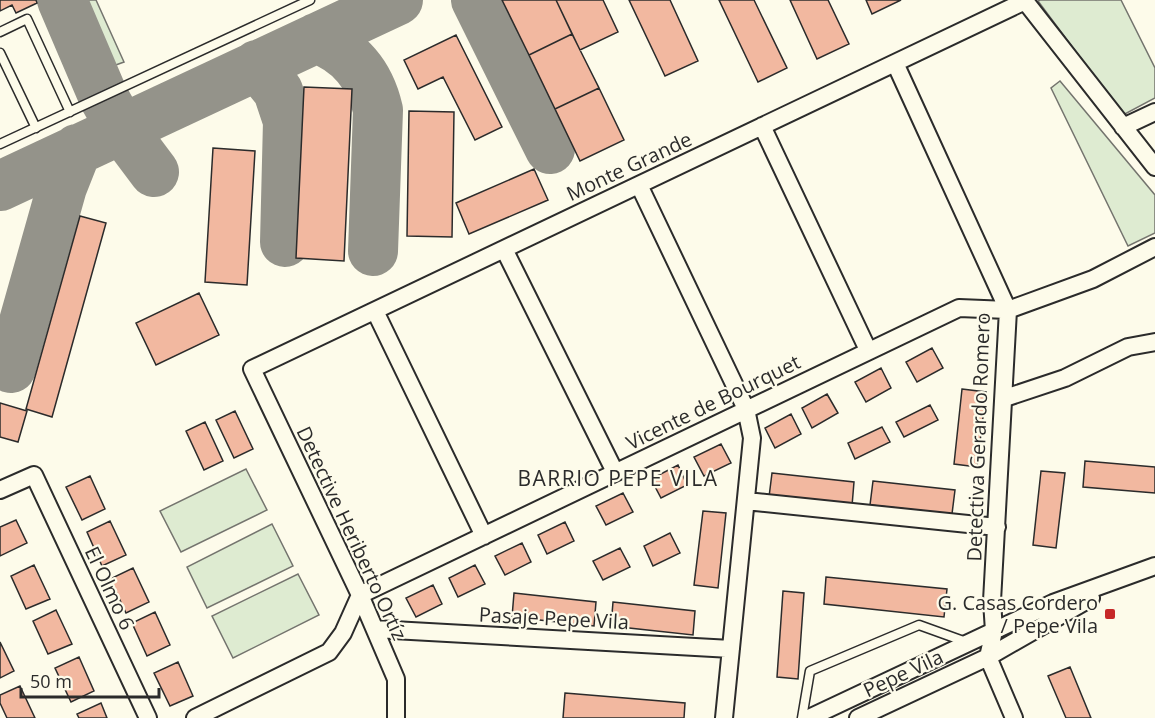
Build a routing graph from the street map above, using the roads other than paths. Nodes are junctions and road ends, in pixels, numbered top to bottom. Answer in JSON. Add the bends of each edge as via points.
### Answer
{"nodes":[{"id":1,"x":310,"y":0,"type":"edge"},
{"id":2,"x":1026,"y":1,"type":"edge"},
{"id":3,"x":0,"y":32,"type":"edge"},
{"id":4,"x":0,"y":52,"type":"edge"},
{"id":5,"x":895,"y":63,"type":"junction"},
{"id":6,"x":70,"y":112,"type":"junction"},
{"id":7,"x":1155,"y":112,"type":"edge"},
{"id":8,"x":762,"y":126,"type":"junction"},
{"id":9,"x":1123,"y":127,"type":"junction"},
{"id":10,"x":36,"y":128,"type":"junction"},
{"id":11,"x":0,"y":144,"type":"edge"},
{"id":12,"x":1155,"y":167,"type":"edge"},
{"id":13,"x":639,"y":185,"type":"junction"},
{"id":14,"x":1155,"y":247,"type":"edge"},
{"id":15,"x":504,"y":249,"type":"junction"},
{"id":16,"x":1008,"y":310,"type":"junction"},
{"id":17,"x":375,"y":311,"type":"junction"},
{"id":18,"x":1155,"y":342,"type":"edge"},
{"id":19,"x":868,"y":350,"type":"junction"},
{"id":20,"x":252,"y":369,"type":"joint"},
{"id":21,"x":1005,"y":398,"type":"junction"},
{"id":22,"x":746,"y":409,"type":"junction"},
{"id":23,"x":615,"y":472,"type":"junction"},
{"id":24,"x":0,"y":489,"type":"edge"},
{"id":25,"x":746,"y":501,"type":"junction"},
{"id":26,"x":997,"y":527,"type":"junction"},
{"id":27,"x":484,"y":536,"type":"junction"},
{"id":28,"x":1154,"y":568,"type":"edge"},
{"id":29,"x":1124,"y":579,"type":"junction"},
{"id":30,"x":360,"y":595,"type":"junction"},
{"id":31,"x":375,"y":629,"type":"junction"},
{"id":32,"x":994,"y":631,"type":"junction"},
{"id":33,"x":969,"y":643,"type":"junction"},
{"id":34,"x":731,"y":649,"type":"junction"},
{"id":35,"x":988,"y":657,"type":"junction"},
{"id":36,"x":841,"y":711,"type":"edge"},
{"id":37,"x":214,"y":714,"type":"edge"},
{"id":38,"x":867,"y":716,"type":"edge"},
{"id":39,"x":148,"y":718,"type":"edge"},
{"id":40,"x":195,"y":718,"type":"edge"},
{"id":41,"x":396,"y":718,"type":"edge"},
{"id":42,"x":724,"y":718,"type":"edge"},
{"id":43,"x":802,"y":718,"type":"edge"},
{"id":44,"x":809,"y":718,"type":"edge"},
{"id":45,"x":1014,"y":718,"type":"edge"}],
"edges":[{"from":1,"to":6,"type":"lane"},
{"from":2,"to":5,"type":"street","name":"Monte Grande"},
{"from":2,"to":9,"type":"street"},
{"from":3,"to":6,"type":"lane","via":[[27,19]]},
{"from":4,"to":10,"type":"lane"},
{"from":5,"to":8,"type":"street","name":"Monte Grande"},
{"from":5,"to":16,"type":"street","name":"Detectiva Gerardo Romero"},
{"from":6,"to":10,"type":"lane"},
{"from":7,"to":9,"type":"street"},
{"from":8,"to":13,"type":"street","name":"Monte Grande"},
{"from":8,"to":19,"type":"street"},
{"from":9,"to":12,"type":"street"},
{"from":10,"to":11,"type":"lane"},
{"from":13,"to":15,"type":"street","name":"Monte Grande"},
{"from":13,"to":22,"type":"street"},
{"from":14,"to":16,"type":"street","name":"Vicente de Bourquet","via":[[1093,279]]},
{"from":15,"to":17,"type":"street","name":"Monte Grande"},
{"from":15,"to":23,"type":"street"},
{"from":16,"to":19,"type":"street","name":"Vicente de Bourquet","via":[[959,308]]},
{"from":16,"to":21,"type":"street","name":"Detectiva Gerardo Romero"},
{"from":17,"to":20,"type":"street","name":"Monte Grande"},
{"from":17,"to":27,"type":"street"},
{"from":18,"to":21,"type":"street","via":[[1128,347],[1065,378]]},
{"from":19,"to":22,"type":"street","name":"Vicente de Bourquet"},
{"from":20,"to":30,"type":"street","name":"Detective Heriberto Ortíz"},
{"from":21,"to":26,"type":"street","name":"Detectiva Gerardo Romero"},
{"from":22,"to":23,"type":"street","name":"Vicente de Bourquet"},
{"from":22,"to":25,"type":"street","via":[[752,438]]},
{"from":23,"to":27,"type":"street","name":"Vicente de Bourquet"},
{"from":24,"to":39,"type":"street","name":"El Olmo 6","via":[[34,475]]},
{"from":25,"to":26,"type":"street"},
{"from":25,"to":34,"type":"street"},
{"from":26,"to":32,"type":"street","name":"Detectiva Gerardo Romero"},
{"from":27,"to":30,"type":"street","name":"Vicente de Bourquet"},
{"from":28,"to":29,"type":"street","name":"Pepe Vila"},
{"from":29,"to":32,"type":"street","name":"Pepe Vila","via":[[1053,603]]},
{"from":29,"to":35,"type":"street","name":"Pepe Vila"},
{"from":30,"to":31,"type":"street","name":"Detective Heriberto Ortíz"},
{"from":30,"to":37,"type":"street","via":[[344,633],[329,652]]},
{"from":31,"to":34,"type":"street","name":"Pasaje Pepe Vila"},
{"from":31,"to":41,"type":"street","name":"Detective Heriberto Ortíz","via":[[396,679]]},
{"from":32,"to":33,"type":"street","name":"Pepe Vila"},
{"from":32,"to":35,"type":"street","name":"Detectiva Gerardo Romero"},
{"from":33,"to":36,"type":"street","name":"Pepe Vila"},
{"from":33,"to":43,"type":"lane","via":[[920,625],[810,671]]},
{"from":34,"to":42,"type":"street"},
{"from":35,"to":38,"type":"street","name":"Pepe Vila"},
{"from":35,"to":45,"type":"street"},
{"from":36,"to":44,"type":"street","name":"Pepe Vila"},
{"from":37,"to":40,"type":"street"}]}
